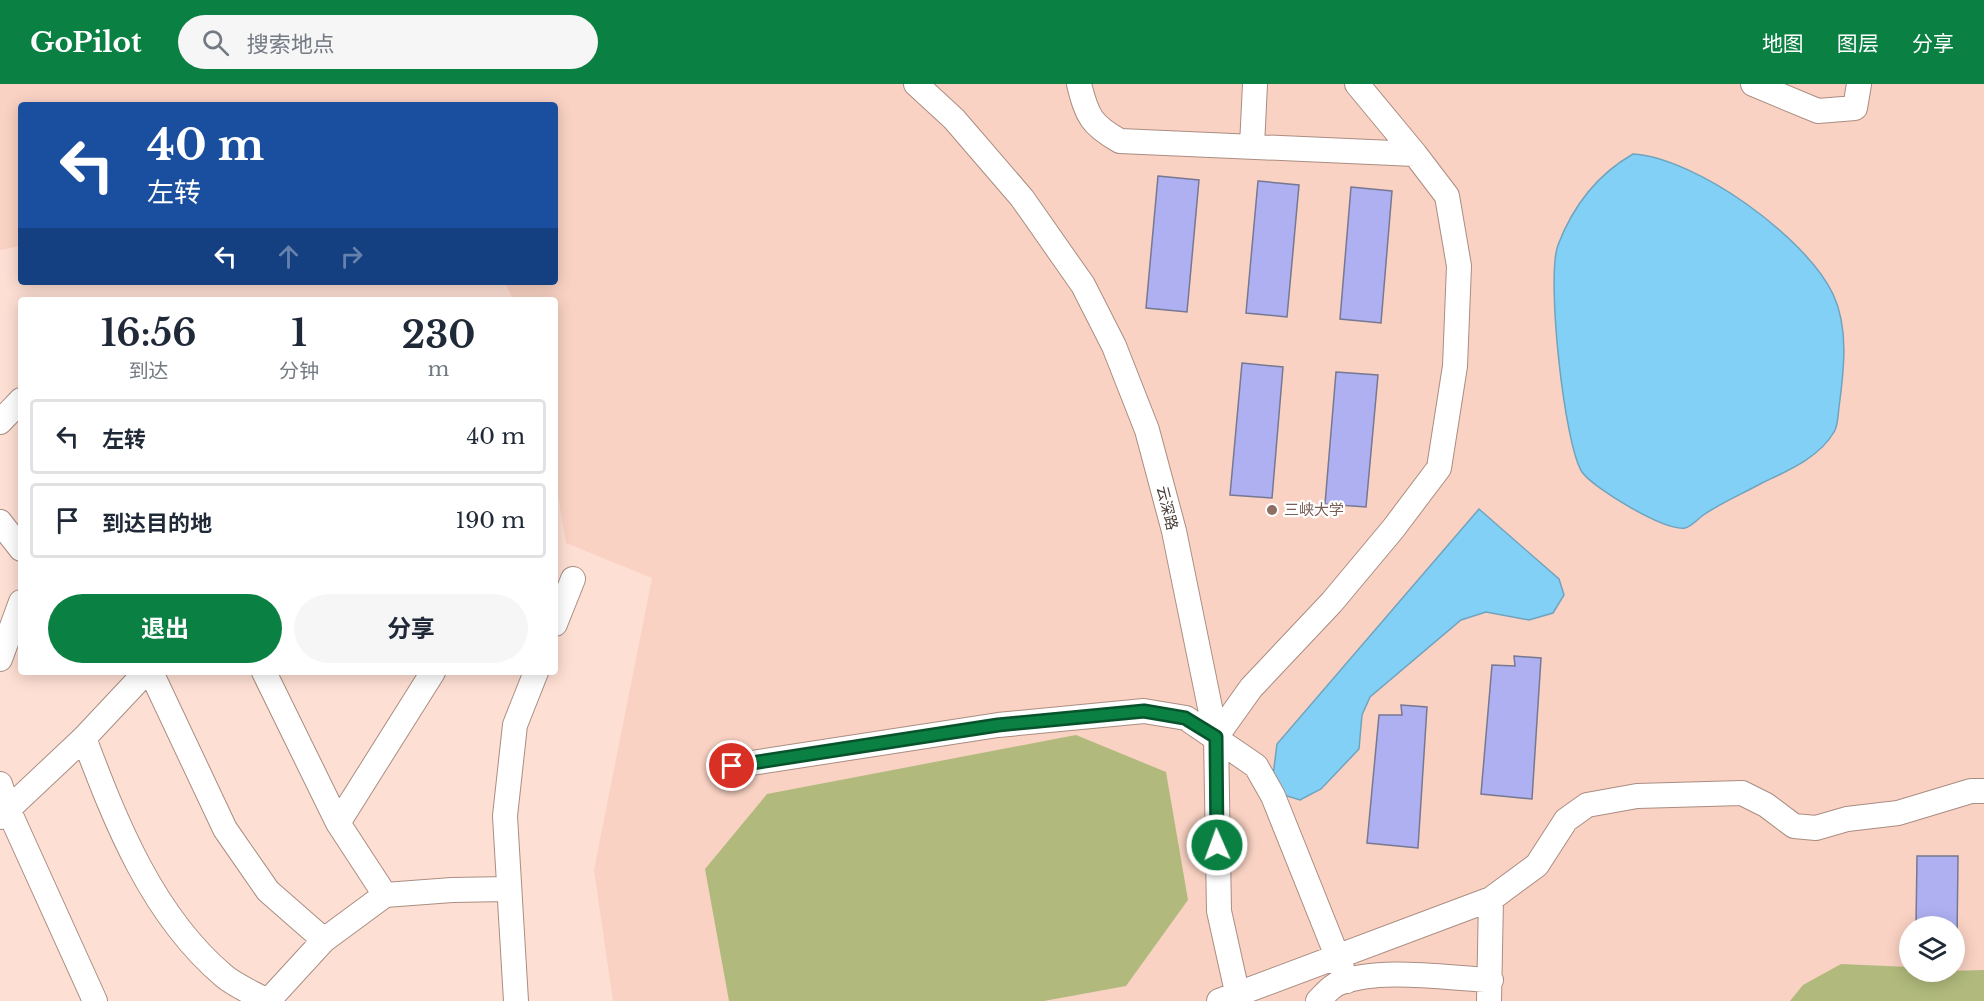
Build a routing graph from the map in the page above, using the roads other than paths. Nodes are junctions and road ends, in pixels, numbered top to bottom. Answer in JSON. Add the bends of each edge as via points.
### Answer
{"nodes":[{"id":1,"x":916,"y":84,"type":"edge"},
{"id":2,"x":1079,"y":84,"type":"edge"},
{"id":3,"x":1255,"y":84,"type":"edge"},
{"id":4,"x":1357,"y":84,"type":"edge"},
{"id":5,"x":1753,"y":84,"type":"edge"},
{"id":6,"x":1859,"y":84,"type":"edge"},
{"id":7,"x":1252,"y":146,"type":"junction"},
{"id":8,"x":1415,"y":154,"type":"junction"},
{"id":9,"x":18,"y":403,"type":"edge"},
{"id":10,"x":0,"y":422,"type":"edge"},
{"id":11,"x":0,"y":522,"type":"edge"},
{"id":12,"x":18,"y":545,"type":"edge"},
{"id":13,"x":573,"y":579,"type":"dead end"},
{"id":14,"x":18,"y":610,"type":"edge"},
{"id":15,"x":558,"y":616,"type":"edge"},
{"id":16,"x":0,"y":660,"type":"edge"},
{"id":17,"x":143,"y":675,"type":"edge"},
{"id":18,"x":152,"y":675,"type":"edge"},
{"id":19,"x":265,"y":675,"type":"edge"},
{"id":20,"x":430,"y":675,"type":"edge"},
{"id":21,"x":535,"y":675,"type":"edge"},
{"id":22,"x":1216,"y":737,"type":"junction"},
{"id":23,"x":84,"y":738,"type":"junction"},
{"id":24,"x":732,"y":766,"type":"dead end"},
{"id":25,"x":0,"y":784,"type":"edge"},
{"id":26,"x":1984,"y":791,"type":"edge"},
{"id":27,"x":4,"y":813,"type":"edge"},
{"id":28,"x":338,"y":823,"type":"junction"},
{"id":29,"x":508,"y":889,"type":"junction"},
{"id":30,"x":385,"y":895,"type":"junction"},
{"id":31,"x":1491,"y":900,"type":"junction"},
{"id":32,"x":324,"y":940,"type":"junction"},
{"id":33,"x":1337,"y":957,"type":"junction"},
{"id":34,"x":1347,"y":981,"type":"junction"},
{"id":35,"x":1490,"y":991,"type":"edge"},
{"id":36,"x":1232,"y":999,"type":"edge"},
{"id":37,"x":95,"y":1001,"type":"edge"},
{"id":38,"x":268,"y":1001,"type":"edge"},
{"id":39,"x":516,"y":1001,"type":"edge"},
{"id":40,"x":1317,"y":1001,"type":"edge"}],
"edges":[{"from":1,"to":22,"type":"street","name":"云深路","via":[[954,120],[1022,198],[1083,285],[1114,346],[1147,430],[1165,497]]},
{"from":2,"to":7,"type":"street","via":[[1085,106],[1098,128],[1120,141]]},
{"from":3,"to":7,"type":"street"},
{"from":4,"to":8,"type":"street"},
{"from":5,"to":6,"type":"street","via":[[1818,111],[1855,108]]},
{"from":7,"to":8,"type":"street"},
{"from":8,"to":22,"type":"street","via":[[1447,196],[1459,267],[1455,366],[1439,468],[1332,602],[1251,688]]},
{"from":9,"to":10,"type":"street"},
{"from":11,"to":12,"type":"street"},
{"from":13,"to":15,"type":"street"},
{"from":14,"to":16,"type":"street"},
{"from":17,"to":23,"type":"street"},
{"from":18,"to":32,"type":"street","via":[[225,829],[268,891]]},
{"from":19,"to":28,"type":"street"},
{"from":20,"to":28,"type":"street"},
{"from":21,"to":29,"type":"street","via":[[515,725],[505,816]]},
{"from":22,"to":24,"type":"street","via":[[1185,718],[1144,711],[998,725]]},
{"from":22,"to":33,"type":"street","via":[[1256,766],[1271,791]]},
{"from":22,"to":36,"type":"street","name":"云深路","via":[[1219,911]]},
{"from":23,"to":27,"type":"street"},
{"from":23,"to":38,"type":"street","via":[[115,820],[169,918],[224,977]]},
{"from":25,"to":27,"type":"street"},
{"from":26,"to":31,"type":"street","via":[[1816,828],[1794,826],[1742,793],[1637,796],[1587,805],[1566,820],[1537,865]]},
{"from":27,"to":37,"type":"street"},
{"from":28,"to":30,"type":"street"},
{"from":29,"to":30,"type":"street"},
{"from":29,"to":39,"type":"street"},
{"from":30,"to":32,"type":"street"},
{"from":31,"to":33,"type":"street"},
{"from":31,"to":35,"type":"street"},
{"from":32,"to":38,"type":"street"},
{"from":33,"to":34,"type":"street"},
{"from":33,"to":36,"type":"street"},
{"from":34,"to":35,"type":"street","via":[[1388,975]]},
{"from":34,"to":40,"type":"street","via":[[1336,984]]}]}
